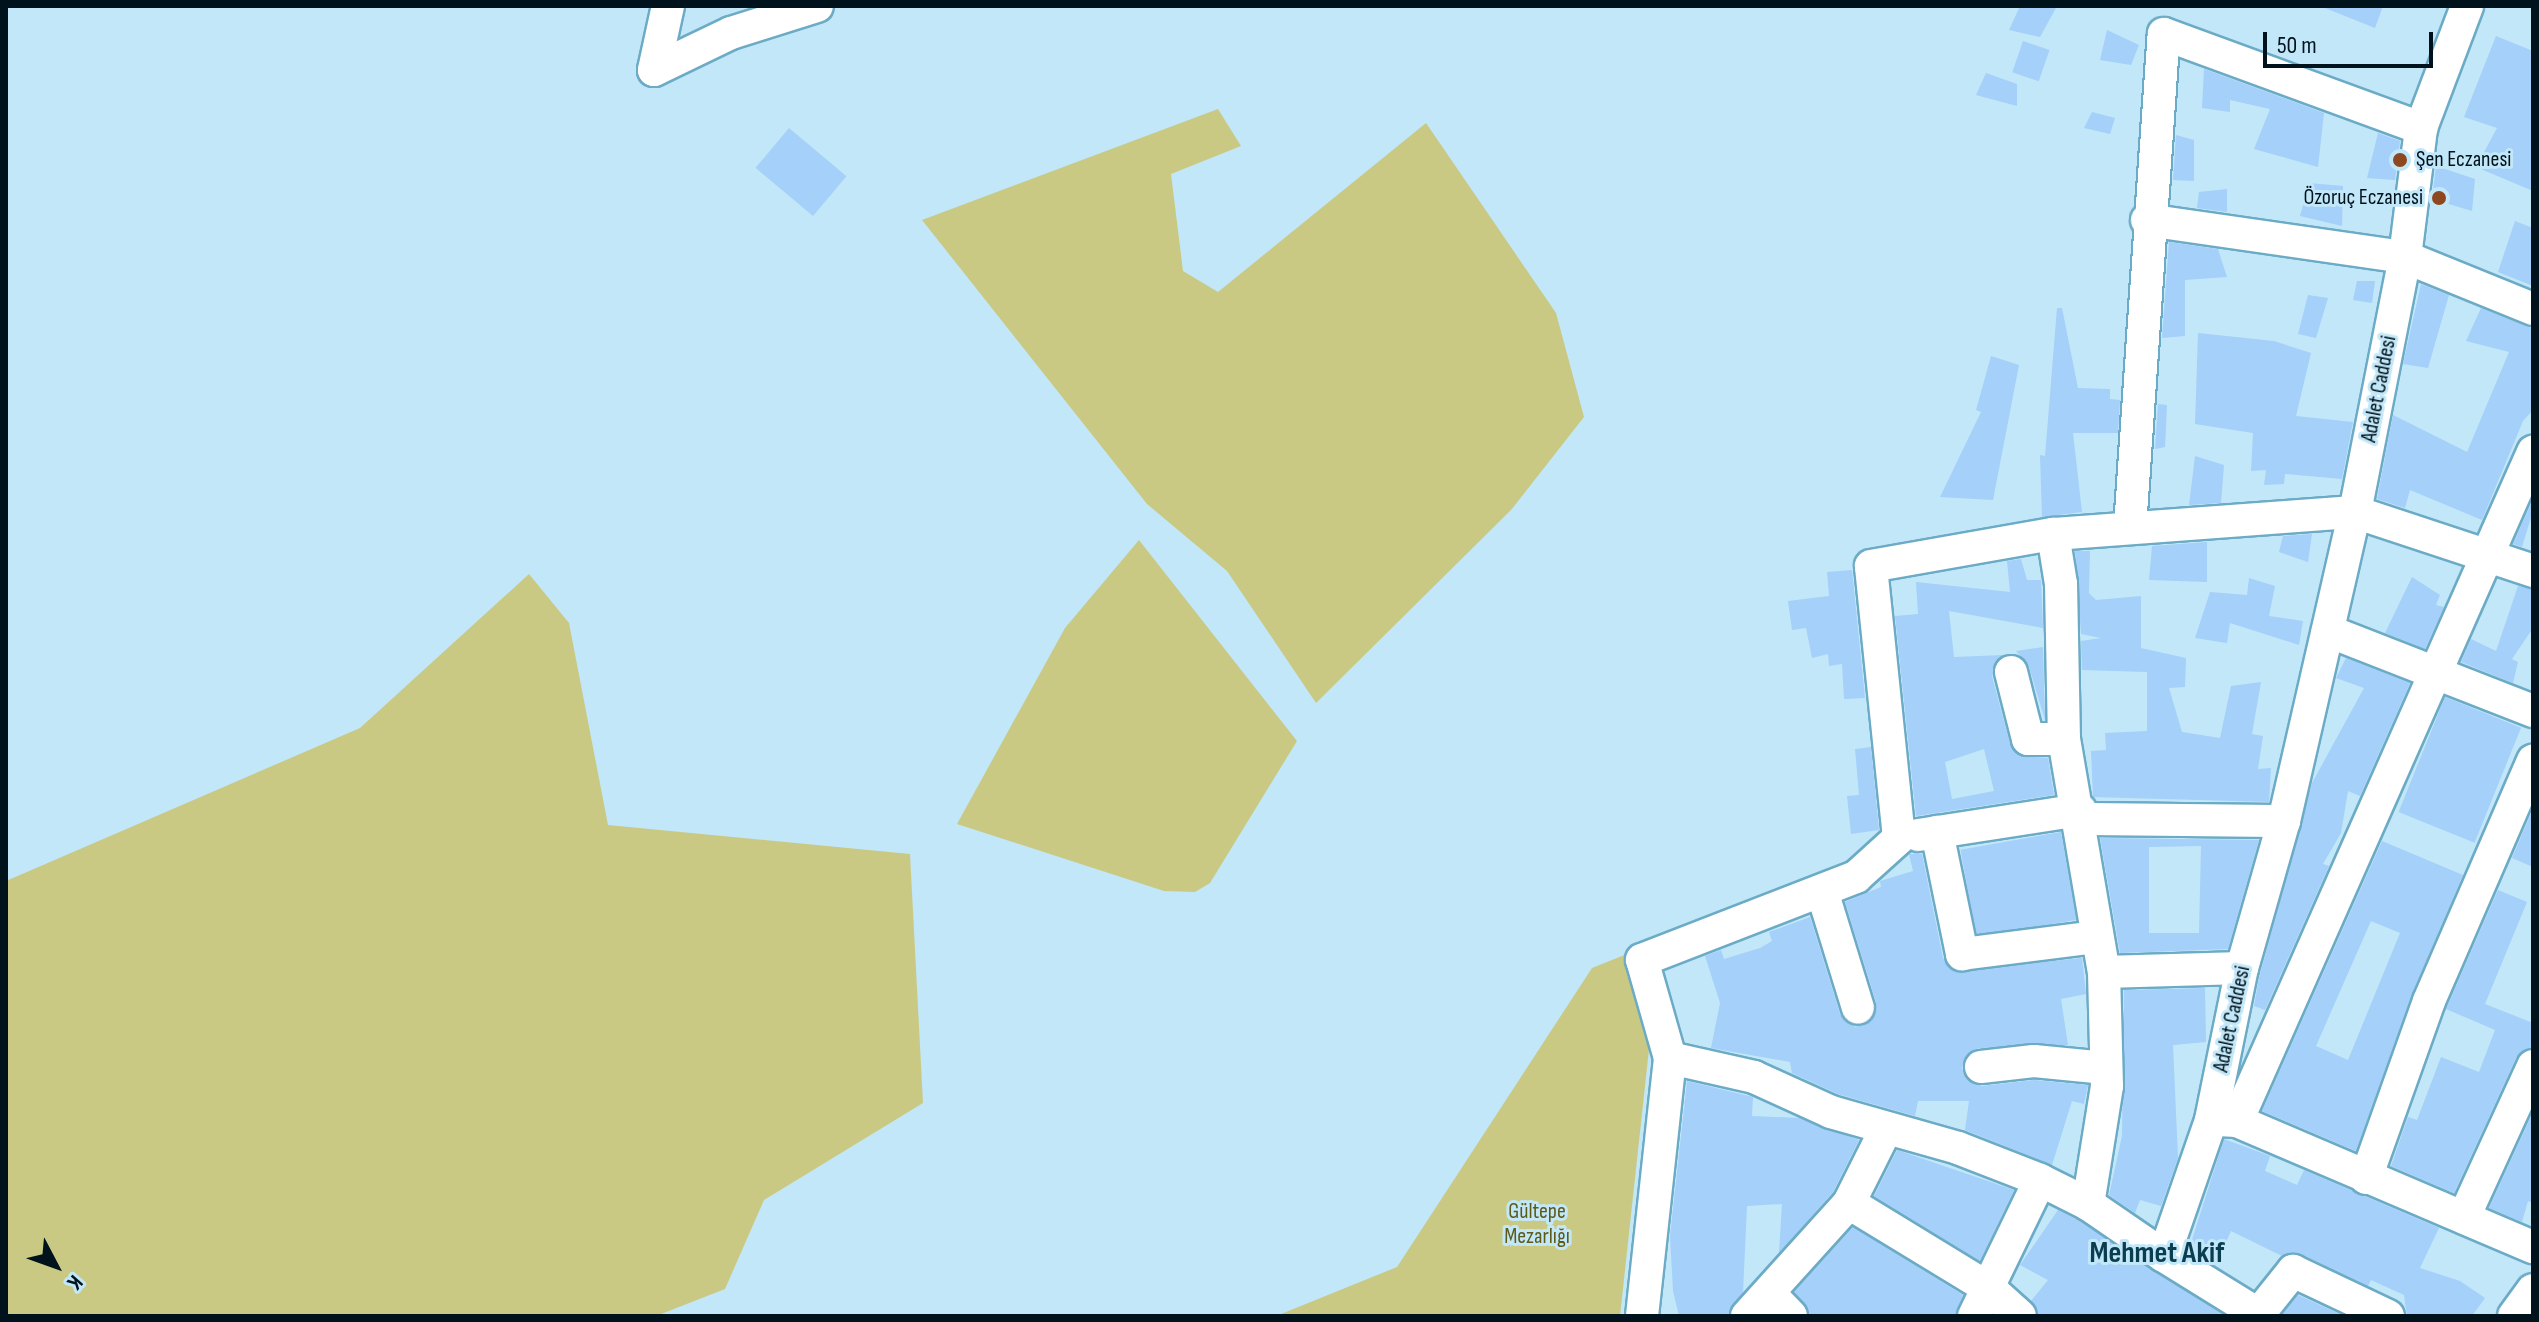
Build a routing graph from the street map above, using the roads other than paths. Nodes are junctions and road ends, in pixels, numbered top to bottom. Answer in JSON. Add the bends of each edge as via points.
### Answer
{"nodes":[{"id":1,"x":668,"y":6,"type":"edge"},
{"id":2,"x":817,"y":6,"type":"edge"},
{"id":3,"x":2467,"y":6,"type":"edge"},
{"id":4,"x":2421,"y":128,"type":"junction"},
{"id":5,"x":2147,"y":220,"type":"junction"},
{"id":6,"x":2405,"y":257,"type":"junction"},
{"id":7,"x":2533,"y":309,"type":"edge"},
{"id":8,"x":2533,"y":452,"type":"edge"},
{"id":9,"x":2355,"y":512,"type":"junction"},
{"id":10,"x":2130,"y":528,"type":"junction"},
{"id":11,"x":2053,"y":534,"type":"junction"},
{"id":12,"x":2488,"y":555,"type":"junction"},
{"id":13,"x":2533,"y":571,"type":"edge"},
{"id":14,"x":2328,"y":631,"type":"junction"},
{"id":15,"x":2432,"y":669,"type":"junction"},
{"id":16,"x":2011,"y":672,"type":"dead end"},
{"id":17,"x":2533,"y":711,"type":"edge"},
{"id":18,"x":2064,"y":739,"type":"junction"},
{"id":19,"x":2533,"y":761,"type":"edge"},
{"id":20,"x":2081,"y":815,"type":"junction"},
{"id":21,"x":2284,"y":821,"type":"junction"},
{"id":22,"x":1937,"y":832,"type":"junction"},
{"id":23,"x":1899,"y":838,"type":"junction"},
{"id":24,"x":1822,"y":891,"type":"junction"},
{"id":25,"x":2097,"y":937,"type":"junction"},
{"id":26,"x":2242,"y":968,"type":"junction"},
{"id":27,"x":2104,"y":972,"type":"junction"},
{"id":28,"x":1858,"y":1008,"type":"dead end"},
{"id":29,"x":1670,"y":1058,"type":"junction"},
{"id":30,"x":2533,"y":1066,"type":"edge"},
{"id":31,"x":1981,"y":1067,"type":"dead end"},
{"id":32,"x":2106,"y":1068,"type":"junction"},
{"id":33,"x":2224,"y":1120,"type":"junction"},
{"id":34,"x":1886,"y":1129,"type":"junction"},
{"id":35,"x":2366,"y":1178,"type":"junction"},
{"id":36,"x":2040,"y":1180,"type":"junction"},
{"id":37,"x":1849,"y":1203,"type":"junction"},
{"id":38,"x":2088,"y":1204,"type":"junction"},
{"id":39,"x":2464,"y":1217,"type":"junction"},
{"id":40,"x":2533,"y":1247,"type":"edge"},
{"id":41,"x":2164,"y":1256,"type":"junction"},
{"id":42,"x":2533,"y":1290,"type":"edge"},
{"id":43,"x":1982,"y":1303,"type":"edge"},
{"id":44,"x":1780,"y":1305,"type":"edge"},
{"id":45,"x":2258,"y":1315,"type":"edge"},
{"id":46,"x":1642,"y":1316,"type":"edge"},
{"id":47,"x":1747,"y":1316,"type":"edge"},
{"id":48,"x":2020,"y":1316,"type":"edge"},
{"id":49,"x":2388,"y":1316,"type":"edge"},
{"id":50,"x":2514,"y":1316,"type":"edge"}],
"edges":[{"from":1,"to":2,"type":"street","via":[[654,70],[731,33]]},
{"from":3,"to":4,"type":"street","name":"Adalet Caddesi"},
{"from":4,"to":5,"type":"street","via":[[2164,34]]},
{"from":4,"to":6,"type":"street","name":"Adalet Caddesi"},
{"from":5,"to":6,"type":"street"},
{"from":5,"to":10,"type":"street"},
{"from":6,"to":7,"type":"street"},
{"from":6,"to":9,"type":"street","name":"Adalet Caddesi"},
{"from":8,"to":12,"type":"street"},
{"from":9,"to":10,"type":"street"},
{"from":9,"to":12,"type":"street"},
{"from":9,"to":14,"type":"street","name":"Adalet Caddesi"},
{"from":10,"to":11,"type":"street"},
{"from":11,"to":18,"type":"street","via":[[2061,584]]},
{"from":11,"to":23,"type":"street","via":[[1871,566]]},
{"from":12,"to":13,"type":"street"},
{"from":12,"to":15,"type":"street"},
{"from":14,"to":15,"type":"street"},
{"from":14,"to":21,"type":"street","name":"Adalet Caddesi"},
{"from":15,"to":17,"type":"street"},
{"from":15,"to":33,"type":"street","via":[[2325,929]]},
{"from":16,"to":18,"type":"street","via":[[2028,739]]},
{"from":18,"to":20,"type":"street"},
{"from":19,"to":35,"type":"street","via":[[2429,1001]]},
{"from":20,"to":21,"type":"street"},
{"from":20,"to":22,"type":"street"},
{"from":20,"to":25,"type":"street"},
{"from":21,"to":26,"type":"street","name":"Adalet Caddesi"},
{"from":22,"to":23,"type":"street"},
{"from":22,"to":25,"type":"street","via":[[1962,954]]},
{"from":23,"to":24,"type":"street","via":[[1856,877]]},
{"from":24,"to":28,"type":"street"},
{"from":24,"to":29,"type":"street","via":[[1642,960]]},
{"from":25,"to":27,"type":"street"},
{"from":26,"to":27,"type":"street"},
{"from":26,"to":33,"type":"street","name":"Adalet Caddesi"},
{"from":27,"to":32,"type":"street"},
{"from":29,"to":34,"type":"street","via":[[1754,1077]]},
{"from":29,"to":46,"type":"street"},
{"from":30,"to":39,"type":"street"},
{"from":31,"to":32,"type":"street","via":[[2034,1061]]},
{"from":32,"to":38,"type":"street"},
{"from":33,"to":35,"type":"street"},
{"from":33,"to":41,"type":"street","name":"Adalet Caddesi"},
{"from":34,"to":36,"type":"street"},
{"from":34,"to":37,"type":"street"},
{"from":35,"to":39,"type":"street"},
{"from":36,"to":38,"type":"street"},
{"from":36,"to":43,"type":"street"},
{"from":37,"to":43,"type":"street"},
{"from":37,"to":44,"type":"street"},
{"from":38,"to":41,"type":"street"},
{"from":39,"to":40,"type":"street"},
{"from":41,"to":45,"type":"street"},
{"from":42,"to":50,"type":"street"},
{"from":43,"to":48,"type":"street"},
{"from":44,"to":47,"type":"street"},
{"from":45,"to":49,"type":"street","via":[[2293,1271]]}]}
